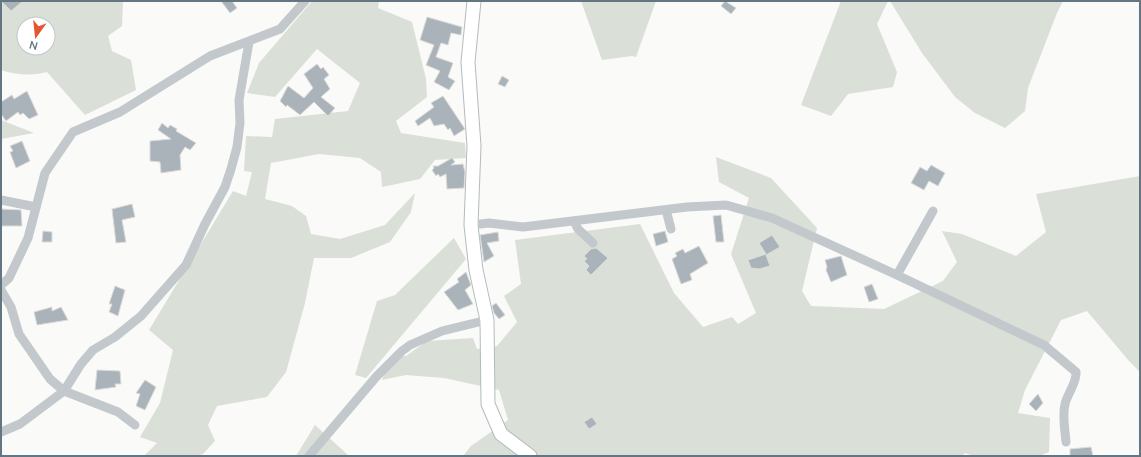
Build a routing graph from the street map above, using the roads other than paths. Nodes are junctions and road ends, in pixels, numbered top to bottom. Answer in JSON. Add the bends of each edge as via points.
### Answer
{"nodes":[{"id":1,"x":305,"y":1,"type":"edge"},
{"id":2,"x":474,"y":1,"type":"edge"},
{"id":3,"x":249,"y":42,"type":"junction"},
{"id":4,"x":1,"y":200,"type":"edge"},
{"id":5,"x":36,"y":207,"type":"junction"},
{"id":6,"x":666,"y":210,"type":"junction"},
{"id":7,"x":933,"y":211,"type":"dead end"},
{"id":8,"x":574,"y":221,"type":"junction"},
{"id":9,"x":471,"y":225,"type":"junction"},
{"id":10,"x":671,"y":229,"type":"dead end"},
{"id":11,"x":593,"y":243,"type":"dead end"},
{"id":12,"x":897,"y":276,"type":"junction"},
{"id":13,"x":1,"y":285,"type":"edge"},
{"id":14,"x":1,"y":290,"type":"edge"},
{"id":15,"x":487,"y":320,"type":"junction"},
{"id":16,"x":64,"y":391,"type":"junction"},
{"id":17,"x":135,"y":425,"type":"dead end"},
{"id":18,"x":1,"y":432,"type":"edge"},
{"id":19,"x":1066,"y":442,"type":"dead end"},
{"id":20,"x":309,"y":456,"type":"edge"},
{"id":21,"x":530,"y":456,"type":"edge"}],
"edges":[{"from":1,"to":3,"type":"street","via":[[280,28]]},
{"from":2,"to":9,"type":"street","via":[[468,62],[474,146]]},
{"from":3,"to":5,"type":"street","via":[[210,56],[120,112],[73,132],[45,173]]},
{"from":3,"to":16,"type":"street","via":[[239,100],[237,147],[231,169],[225,187],[186,265],[141,316],[115,337],[93,350]]},
{"from":4,"to":5,"type":"street"},
{"from":5,"to":13,"type":"street","via":[[28,238],[8,278]]},
{"from":6,"to":8,"type":"street"},
{"from":6,"to":10,"type":"street"},
{"from":6,"to":12,"type":"street","via":[[726,205],[772,218]]},
{"from":7,"to":12,"type":"street"},
{"from":8,"to":9,"type":"street","via":[[523,227],[489,223]]},
{"from":8,"to":11,"type":"street","via":[[578,229]]},
{"from":9,"to":15,"type":"street","via":[[476,270]]},
{"from":12,"to":19,"type":"street","via":[[1044,345],[1076,372],[1064,413]]},
{"from":14,"to":16,"type":"street","via":[[11,307],[19,334],[50,379]]},
{"from":15,"to":20,"type":"street","via":[[442,330],[402,351],[376,377]]},
{"from":15,"to":21,"type":"street","via":[[488,404],[501,434]]},
{"from":16,"to":17,"type":"street","via":[[118,412]]},
{"from":16,"to":18,"type":"street","via":[[20,424]]}]}
